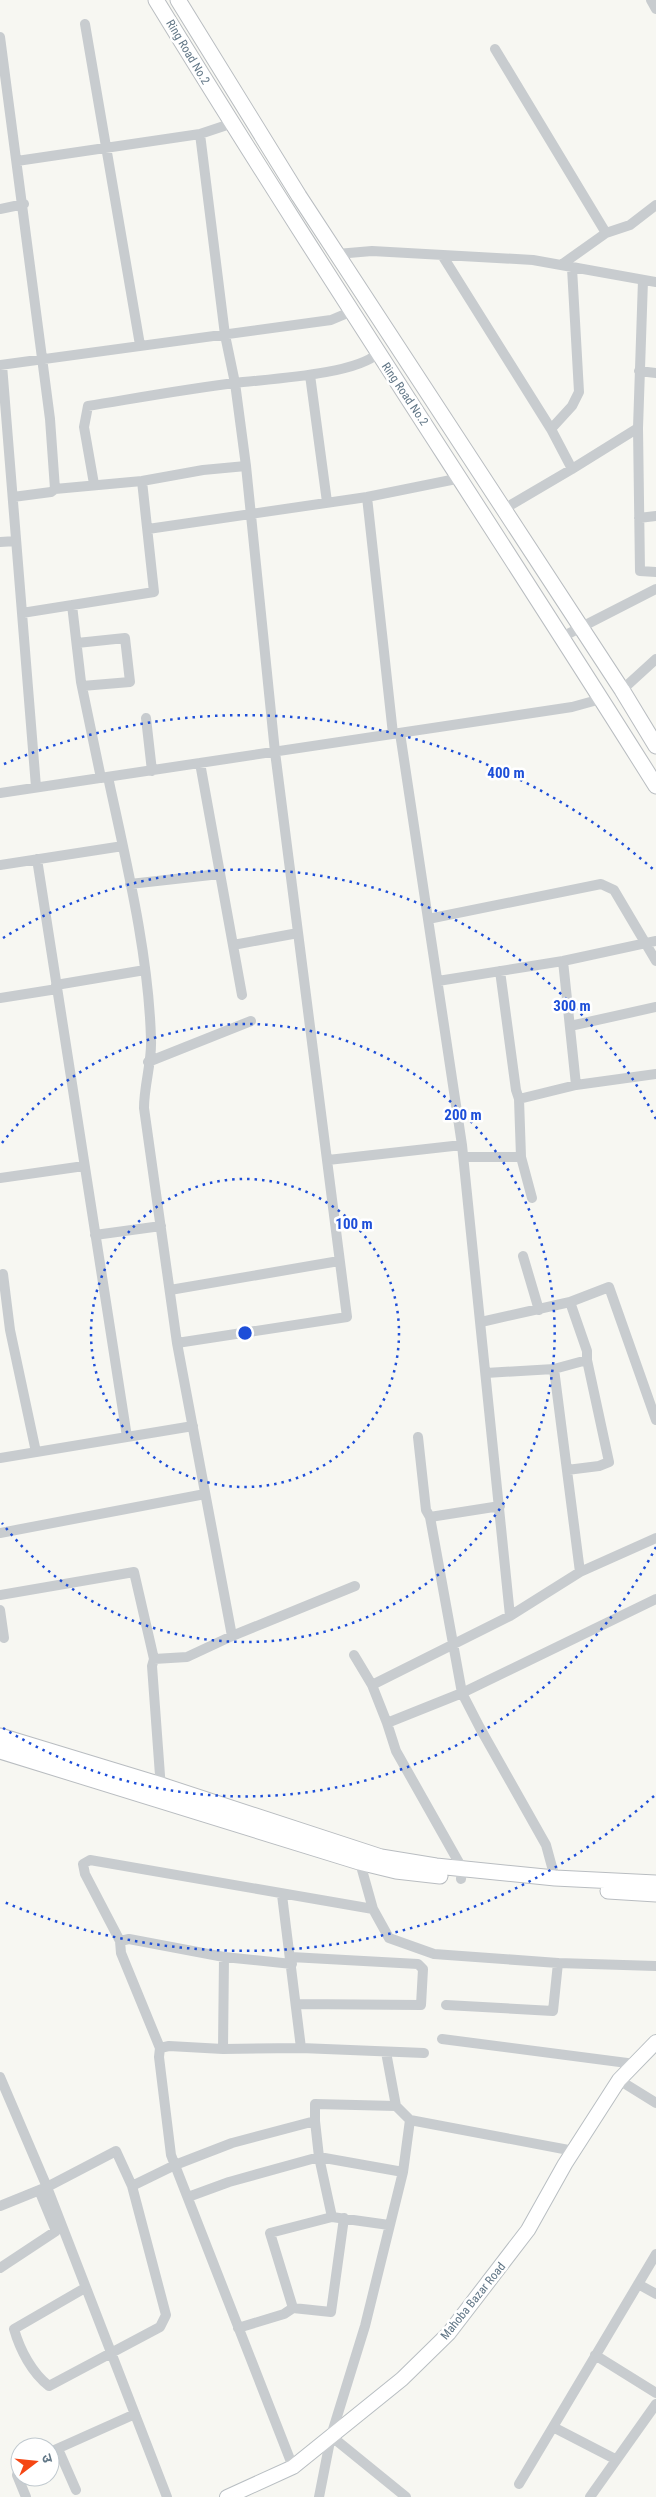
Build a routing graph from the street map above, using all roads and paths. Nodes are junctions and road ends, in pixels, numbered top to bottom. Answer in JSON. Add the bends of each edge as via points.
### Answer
{"nodes":[{"id":1,"x":156,"y":0,"type":"edge"},
{"id":2,"x":178,"y":0,"type":"edge"},
{"id":3,"x":651,"y":0,"type":"edge"},
{"id":4,"x":656,"y":8,"type":"edge"},
{"id":5,"x":85,"y":24,"type":"dead end"},
{"id":6,"x":0,"y":37,"type":"edge"},
{"id":7,"x":495,"y":49,"type":"dead end"},
{"id":8,"x":4,"y":117,"type":"edge"},
{"id":9,"x":233,"y":123,"type":"junction"},
{"id":10,"x":200,"y":134,"type":"junction"},
{"id":11,"x":106,"y":148,"type":"junction"},
{"id":12,"x":17,"y":161,"type":"junction"},
{"id":13,"x":24,"y":204,"type":"junction"},
{"id":14,"x":656,"y":205,"type":"edge"},
{"id":15,"x":0,"y":209,"type":"edge"},
{"id":16,"x":606,"y":234,"type":"junction"},
{"id":17,"x":337,"y":254,"type":"junction"},
{"id":18,"x":442,"y":255,"type":"junction"},
{"id":19,"x":561,"y":265,"type":"junction"},
{"id":20,"x":572,"y":268,"type":"junction"},
{"id":21,"x":643,"y":280,"type":"junction"},
{"id":22,"x":656,"y":282,"type":"edge"},
{"id":23,"x":350,"y":312,"type":"junction"},
{"id":24,"x":226,"y":333,"type":"junction"},
{"id":25,"x":140,"y":345,"type":"junction"},
{"id":26,"x":378,"y":353,"type":"junction"},
{"id":27,"x":42,"y":358,"type":"junction"},
{"id":28,"x":1,"y":365,"type":"edge"},
{"id":29,"x":639,"y":371,"type":"junction"},
{"id":30,"x":656,"y":373,"type":"edge"},
{"id":31,"x":310,"y":375,"type":"junction"},
{"id":32,"x":235,"y":383,"type":"junction"},
{"id":33,"x":3,"y":419,"type":"edge"},
{"id":34,"x":638,"y":428,"type":"junction"},
{"id":35,"x":551,"y":429,"type":"junction"},
{"id":36,"x":246,"y":466,"type":"junction"},
{"id":37,"x":572,"y":470,"type":"junction"},
{"id":38,"x":461,"y":478,"type":"junction"},
{"id":39,"x":142,"y":481,"type":"junction"},
{"id":40,"x":94,"y":484,"type":"junction"},
{"id":41,"x":55,"y":489,"type":"junction"},
{"id":42,"x":12,"y":497,"type":"junction"},
{"id":43,"x":367,"y":497,"type":"junction"},
{"id":44,"x":328,"y":502,"type":"junction"},
{"id":45,"x":504,"y":509,"type":"junction"},
{"id":46,"x":251,"y":514,"type":"junction"},
{"id":47,"x":656,"y":516,"type":"edge"},
{"id":48,"x":639,"y":518,"type":"junction"},
{"id":49,"x":148,"y":529,"type":"junction"},
{"id":50,"x":16,"y":541,"type":"junction"},
{"id":51,"x":0,"y":542,"type":"edge"},
{"id":52,"x":656,"y":572,"type":"edge"},
{"id":53,"x":656,"y":589,"type":"edge"},
{"id":54,"x":72,"y":605,"type":"junction"},
{"id":55,"x":22,"y":613,"type":"junction"},
{"id":56,"x":580,"y":626,"type":"junction"},
{"id":57,"x":562,"y":637,"type":"junction"},
{"id":58,"x":76,"y":644,"type":"junction"},
{"id":59,"x":656,"y":659,"type":"edge"},
{"id":60,"x":82,"y":686,"type":"junction"},
{"id":61,"x":622,"y":690,"type":"junction"},
{"id":62,"x":602,"y":699,"type":"junction"},
{"id":63,"x":146,"y":718,"type":"dead end"},
{"id":64,"x":397,"y":733,"type":"junction"},
{"id":65,"x":656,"y":746,"type":"edge"},
{"id":66,"x":275,"y":752,"type":"junction"},
{"id":67,"x":200,"y":763,"type":"junction"},
{"id":68,"x":152,"y":771,"type":"junction"},
{"id":69,"x":105,"y":778,"type":"junction"},
{"id":70,"x":656,"y":786,"type":"edge"},
{"id":71,"x":36,"y":788,"type":"junction"},
{"id":72,"x":0,"y":792,"type":"edge"},
{"id":73,"x":123,"y":846,"type":"junction"},
{"id":74,"x":37,"y":859,"type":"junction"},
{"id":75,"x":0,"y":865,"type":"edge"},
{"id":76,"x":220,"y":874,"type":"junction"},
{"id":77,"x":130,"y":884,"type":"junction"},
{"id":78,"x":428,"y":919,"type":"junction"},
{"id":79,"x":298,"y":933,"type":"junction"},
{"id":80,"x":651,"y":942,"type":"edge"},
{"id":81,"x":233,"y":945,"type":"junction"},
{"id":82,"x":563,"y":961,"type":"junction"},
{"id":83,"x":656,"y":961,"type":"edge"},
{"id":84,"x":145,"y":970,"type":"junction"},
{"id":85,"x":500,"y":971,"type":"junction"},
{"id":86,"x":438,"y":981,"type":"junction"},
{"id":87,"x":57,"y":987,"type":"junction"},
{"id":88,"x":242,"y":995,"type":"dead end"},
{"id":89,"x":0,"y":998,"type":"edge"},
{"id":90,"x":656,"y":1007,"type":"edge"},
{"id":91,"x":251,"y":1021,"type":"dead end"},
{"id":92,"x":570,"y":1026,"type":"junction"},
{"id":93,"x":148,"y":1062,"type":"junction"},
{"id":94,"x":656,"y":1074,"type":"edge"},
{"id":95,"x":576,"y":1086,"type":"junction"},
{"id":96,"x":519,"y":1099,"type":"junction"},
{"id":97,"x":462,"y":1145,"type":"junction"},
{"id":98,"x":464,"y":1157,"type":"junction"},
{"id":99,"x":521,"y":1157,"type":"junction"},
{"id":100,"x":328,"y":1160,"type":"junction"},
{"id":101,"x":84,"y":1166,"type":"junction"},
{"id":102,"x":0,"y":1178,"type":"edge"},
{"id":103,"x":532,"y":1198,"type":"dead end"},
{"id":104,"x":161,"y":1226,"type":"junction"},
{"id":105,"x":95,"y":1235,"type":"junction"},
{"id":106,"x":523,"y":1256,"type":"dead end"},
{"id":107,"x":340,"y":1261,"type":"junction"},
{"id":108,"x":3,"y":1274,"type":"dead end"},
{"id":109,"x":170,"y":1290,"type":"junction"},
{"id":110,"x":570,"y":1302,"type":"junction"},
{"id":111,"x":539,"y":1310,"type":"junction"},
{"id":112,"x":481,"y":1322,"type":"junction"},
{"id":113,"x":177,"y":1343,"type":"junction"},
{"id":114,"x":587,"y":1360,"type":"junction"},
{"id":115,"x":554,"y":1369,"type":"junction"},
{"id":116,"x":486,"y":1373,"type":"junction"},
{"id":117,"x":656,"y":1420,"type":"edge"},
{"id":118,"x":193,"y":1426,"type":"junction"},
{"id":119,"x":127,"y":1437,"type":"junction"},
{"id":120,"x":418,"y":1437,"type":"dead end"},
{"id":121,"x":36,"y":1452,"type":"junction"},
{"id":122,"x":0,"y":1458,"type":"edge"},
{"id":123,"x":567,"y":1470,"type":"junction"},
{"id":124,"x":205,"y":1494,"type":"junction"},
{"id":125,"x":500,"y":1506,"type":"junction"},
{"id":126,"x":430,"y":1517,"type":"junction"},
{"id":127,"x":0,"y":1533,"type":"edge"},
{"id":128,"x":656,"y":1538,"type":"edge"},
{"id":129,"x":580,"y":1572,"type":"junction"},
{"id":130,"x":354,"y":1586,"type":"dead end"},
{"id":131,"x":0,"y":1596,"type":"edge"},
{"id":132,"x":656,"y":1599,"type":"edge"},
{"id":133,"x":0,"y":1610,"type":"edge"},
{"id":134,"x":510,"y":1616,"type":"junction"},
{"id":135,"x":232,"y":1636,"type":"junction"},
{"id":136,"x":4,"y":1638,"type":"dead end"},
{"id":137,"x":452,"y":1645,"type":"junction"},
{"id":138,"x":354,"y":1655,"type":"dead end"},
{"id":139,"x":154,"y":1659,"type":"junction"},
{"id":140,"x":372,"y":1685,"type":"junction"},
{"id":141,"x":462,"y":1693,"type":"junction"},
{"id":142,"x":387,"y":1723,"type":"junction"},
{"id":143,"x":0,"y":1736,"type":"edge"},
{"id":144,"x":0,"y":1751,"type":"edge"},
{"id":145,"x":161,"y":1785,"type":"junction"},
{"id":146,"x":162,"y":1802,"type":"junction"},
{"id":147,"x":357,"y":1855,"type":"junction"},
{"id":148,"x":462,"y":1873,"type":"junction"},
{"id":149,"x":555,"y":1878,"type":"junction"},
{"id":150,"x":656,"y":1883,"type":"edge"},
{"id":151,"x":656,"y":1894,"type":"edge"},
{"id":152,"x":282,"y":1895,"type":"junction"},
{"id":153,"x":373,"y":1909,"type":"junction"},
{"id":154,"x":120,"y":1941,"type":"junction"},
{"id":155,"x":224,"y":1957,"type":"junction"},
{"id":156,"x":292,"y":1961,"type":"junction"},
{"id":157,"x":558,"y":1963,"type":"junction"},
{"id":158,"x":656,"y":1966,"type":"edge"},
{"id":159,"x":296,"y":2004,"type":"junction"},
{"id":160,"x":446,"y":2005,"type":"dead end"},
{"id":161,"x":442,"y":2039,"type":"dead end"},
{"id":162,"x":656,"y":2042,"type":"edge"},
{"id":163,"x":160,"y":2048,"type":"junction"},
{"id":164,"x":300,"y":2048,"type":"junction"},
{"id":165,"x":223,"y":2049,"type":"junction"},
{"id":166,"x":386,"y":2052,"type":"junction"},
{"id":167,"x":424,"y":2053,"type":"dead end"},
{"id":168,"x":635,"y":2064,"type":"junction"},
{"id":169,"x":0,"y":2078,"type":"edge"},
{"id":170,"x":619,"y":2080,"type":"junction"},
{"id":171,"x":656,"y":2102,"type":"edge"},
{"id":172,"x":396,"y":2106,"type":"junction"},
{"id":173,"x":410,"y":2120,"type":"junction"},
{"id":174,"x":315,"y":2121,"type":"junction"},
{"id":175,"x":574,"y":2150,"type":"junction"},
{"id":176,"x":319,"y":2157,"type":"junction"},
{"id":177,"x":175,"y":2165,"type":"junction"},
{"id":178,"x":403,"y":2172,"type":"junction"},
{"id":179,"x":132,"y":2186,"type":"junction"},
{"id":180,"x":43,"y":2189,"type":"junction"},
{"id":181,"x":188,"y":2197,"type":"junction"},
{"id":182,"x":0,"y":2206,"type":"edge"},
{"id":183,"x":332,"y":2217,"type":"junction"},
{"id":184,"x":344,"y":2218,"type":"junction"},
{"id":185,"x":389,"y":2225,"type":"junction"},
{"id":186,"x":656,"y":2254,"type":"edge"},
{"id":187,"x":0,"y":2268,"type":"edge"},
{"id":188,"x":638,"y":2284,"type":"junction"},
{"id":189,"x":85,"y":2288,"type":"junction"},
{"id":190,"x":656,"y":2294,"type":"edge"},
{"id":191,"x":293,"y":2308,"type":"junction"},
{"id":192,"x":238,"y":2328,"type":"junction"},
{"id":193,"x":111,"y":2353,"type":"junction"},
{"id":194,"x":595,"y":2355,"type":"junction"},
{"id":195,"x":656,"y":2393,"type":"edge"},
{"id":196,"x":656,"y":2404,"type":"edge"},
{"id":197,"x":135,"y":2414,"type":"junction"},
{"id":198,"x":553,"y":2427,"type":"junction"},
{"id":199,"x":331,"y":2436,"type":"junction"},
{"id":200,"x":60,"y":2447,"type":"edge"},
{"id":201,"x":615,"y":2459,"type":"junction"},
{"id":202,"x":60,"y":2461,"type":"edge"},
{"id":203,"x":293,"y":2467,"type":"junction"},
{"id":204,"x":519,"y":2484,"type":"dead end"},
{"id":205,"x":76,"y":2490,"type":"dead end"},
{"id":206,"x":167,"y":2497,"type":"edge"},
{"id":207,"x":227,"y":2497,"type":"edge"},
{"id":208,"x":319,"y":2497,"type":"edge"},
{"id":209,"x":406,"y":2497,"type":"edge"},
{"id":210,"x":590,"y":2497,"type":"edge"}],
"edges":[{"from":1,"to":9,"type":"main road","name":"Ring Road No.2"},
{"from":2,"to":17,"type":"main road","name":"Ring Road No.2"},
{"from":3,"to":4,"type":"street"},
{"from":5,"to":11,"type":"street"},
{"from":6,"to":8,"type":"street"},
{"from":7,"to":16,"type":"street"},
{"from":8,"to":12,"type":"street"},
{"from":9,"to":10,"type":"street"},
{"from":9,"to":23,"type":"main road","name":"Ring Road No.2"},
{"from":10,"to":11,"type":"street"},
{"from":10,"to":24,"type":"street"},
{"from":11,"to":12,"type":"street"},
{"from":11,"to":25,"type":"street"},
{"from":12,"to":13,"type":"street"},
{"from":13,"to":15,"type":"street"},
{"from":13,"to":27,"type":"street"},
{"from":14,"to":16,"type":"street","via":[[630,225]]},
{"from":16,"to":19,"type":"street"},
{"from":17,"to":18,"type":"street","via":[[372,251]]},
{"from":17,"to":45,"type":"main road","name":"Ring Road No.2"},
{"from":18,"to":19,"type":"street","via":[[533,260]]},
{"from":18,"to":35,"type":"street"},
{"from":19,"to":20,"type":"street"},
{"from":20,"to":21,"type":"street"},
{"from":20,"to":35,"type":"street","via":[[579,392],[572,406]]},
{"from":21,"to":22,"type":"street"},
{"from":21,"to":29,"type":"street"},
{"from":23,"to":24,"type":"street","via":[[331,320]]},
{"from":23,"to":26,"type":"main road","name":"Ring Road No.2"},
{"from":24,"to":25,"type":"street"},
{"from":24,"to":32,"type":"street"},
{"from":25,"to":27,"type":"street"},
{"from":26,"to":31,"type":"street","via":[[370,360]]},
{"from":26,"to":38,"type":"main road","name":"Ring Road No.2"},
{"from":27,"to":28,"type":"street"},
{"from":27,"to":41,"type":"street"},
{"from":28,"to":33,"type":"street"},
{"from":29,"to":30,"type":"street"},
{"from":29,"to":34,"type":"street"},
{"from":31,"to":32,"type":"street"},
{"from":31,"to":44,"type":"street"},
{"from":32,"to":36,"type":"street"},
{"from":32,"to":40,"type":"street","via":[[88,406],[84,427]]},
{"from":33,"to":42,"type":"street"},
{"from":34,"to":37,"type":"street"},
{"from":34,"to":48,"type":"street"},
{"from":35,"to":37,"type":"street"},
{"from":36,"to":39,"type":"street"},
{"from":36,"to":46,"type":"street"},
{"from":37,"to":45,"type":"street"},
{"from":38,"to":43,"type":"street"},
{"from":38,"to":57,"type":"main road","name":"Ring Road No.2"},
{"from":39,"to":40,"type":"street"},
{"from":39,"to":49,"type":"street"},
{"from":40,"to":41,"type":"street"},
{"from":41,"to":42,"type":"street"},
{"from":42,"to":50,"type":"street"},
{"from":43,"to":44,"type":"street"},
{"from":43,"to":64,"type":"street"},
{"from":44,"to":46,"type":"street"},
{"from":45,"to":56,"type":"main road","name":"Ring Road No.2"},
{"from":46,"to":49,"type":"street"},
{"from":46,"to":66,"type":"street"},
{"from":47,"to":48,"type":"street"},
{"from":48,"to":52,"type":"street","via":[[640,571]]},
{"from":49,"to":54,"type":"street","via":[[154,592]]},
{"from":50,"to":51,"type":"street"},
{"from":50,"to":55,"type":"street"},
{"from":53,"to":56,"type":"street"},
{"from":54,"to":55,"type":"street"},
{"from":54,"to":58,"type":"street"},
{"from":55,"to":71,"type":"street"},
{"from":56,"to":57,"type":"street"},
{"from":56,"to":61,"type":"main road","name":"Ring Road No.2"},
{"from":57,"to":62,"type":"main road","name":"Ring Road No.2"},
{"from":58,"to":60,"type":"street"},
{"from":58,"to":60,"type":"street","via":[[125,638],[130,682]]},
{"from":59,"to":61,"type":"street"},
{"from":60,"to":69,"type":"street"},
{"from":61,"to":65,"type":"main road","name":"Ring Road No.2"},
{"from":62,"to":64,"type":"street","via":[[572,707]]},
{"from":62,"to":70,"type":"main road","name":"Ring Road No.2"},
{"from":63,"to":68,"type":"street"},
{"from":64,"to":66,"type":"street"},
{"from":64,"to":78,"type":"street"},
{"from":66,"to":67,"type":"street"},
{"from":66,"to":79,"type":"street"},
{"from":67,"to":68,"type":"street"},
{"from":67,"to":76,"type":"street"},
{"from":68,"to":69,"type":"street"},
{"from":69,"to":71,"type":"street"},
{"from":69,"to":73,"type":"street"},
{"from":71,"to":72,"type":"street"},
{"from":73,"to":74,"type":"street"},
{"from":73,"to":77,"type":"street"},
{"from":74,"to":75,"type":"street"},
{"from":74,"to":87,"type":"street"},
{"from":76,"to":77,"type":"street"},
{"from":76,"to":81,"type":"street"},
{"from":77,"to":84,"type":"street"},
{"from":78,"to":80,"type":"street","via":[[602,884],[614,890]]},
{"from":78,"to":86,"type":"street"},
{"from":79,"to":81,"type":"street"},
{"from":79,"to":100,"type":"street"},
{"from":80,"to":82,"type":"street"},
{"from":80,"to":83,"type":"street"},
{"from":81,"to":88,"type":"street"},
{"from":82,"to":85,"type":"street"},
{"from":82,"to":92,"type":"street"},
{"from":84,"to":87,"type":"street"},
{"from":84,"to":93,"type":"street","via":[[152,1041]]},
{"from":85,"to":86,"type":"street"},
{"from":85,"to":96,"type":"street"},
{"from":86,"to":97,"type":"street"},
{"from":87,"to":89,"type":"street"},
{"from":87,"to":101,"type":"street"},
{"from":90,"to":92,"type":"street"},
{"from":91,"to":93,"type":"street"},
{"from":92,"to":95,"type":"street"},
{"from":93,"to":104,"type":"street","via":[[144,1108]]},
{"from":94,"to":95,"type":"street"},
{"from":95,"to":96,"type":"street"},
{"from":96,"to":99,"type":"street"},
{"from":97,"to":98,"type":"street"},
{"from":97,"to":100,"type":"street"},
{"from":98,"to":99,"type":"street"},
{"from":98,"to":112,"type":"street"},
{"from":99,"to":103,"type":"street"},
{"from":100,"to":107,"type":"street"},
{"from":101,"to":102,"type":"street"},
{"from":101,"to":105,"type":"street"},
{"from":104,"to":105,"type":"street"},
{"from":104,"to":109,"type":"street"},
{"from":105,"to":119,"type":"street"},
{"from":106,"to":111,"type":"street"},
{"from":107,"to":109,"type":"street"},
{"from":107,"to":113,"type":"street","via":[[347,1317]]},
{"from":108,"to":121,"type":"street","via":[[10,1330]]},
{"from":109,"to":113,"type":"street"},
{"from":110,"to":111,"type":"street"},
{"from":110,"to":114,"type":"street","via":[[587,1351]]},
{"from":110,"to":117,"type":"street","via":[[609,1287]]},
{"from":111,"to":112,"type":"street"},
{"from":112,"to":116,"type":"street"},
{"from":113,"to":118,"type":"street"},
{"from":114,"to":115,"type":"street"},
{"from":114,"to":123,"type":"street","via":[[609,1462]]},
{"from":115,"to":116,"type":"street"},
{"from":115,"to":123,"type":"street"},
{"from":116,"to":125,"type":"street"},
{"from":118,"to":119,"type":"street"},
{"from":118,"to":124,"type":"street"},
{"from":119,"to":121,"type":"street"},
{"from":120,"to":126,"type":"street","via":[[426,1510]]},
{"from":121,"to":122,"type":"street"},
{"from":123,"to":129,"type":"street"},
{"from":124,"to":127,"type":"street"},
{"from":124,"to":135,"type":"street"},
{"from":125,"to":126,"type":"street"},
{"from":125,"to":134,"type":"street"},
{"from":126,"to":137,"type":"street"},
{"from":128,"to":129,"type":"street"},
{"from":129,"to":134,"type":"street"},
{"from":130,"to":135,"type":"street"},
{"from":131,"to":139,"type":"street","via":[[134,1572]]},
{"from":132,"to":141,"type":"street"},
{"from":133,"to":136,"type":"street"},
{"from":134,"to":137,"type":"street"},
{"from":135,"to":139,"type":"street","via":[[187,1657]]},
{"from":137,"to":140,"type":"street"},
{"from":137,"to":141,"type":"street"},
{"from":138,"to":140,"type":"street"},
{"from":139,"to":145,"type":"street"},
{"from":140,"to":142,"type":"street"},
{"from":141,"to":142,"type":"street"},
{"from":141,"to":149,"type":"street","via":[[546,1846]]},
{"from":142,"to":148,"type":"street","via":[[396,1751]]},
{"from":143,"to":145,"type":"main road"},
{"from":144,"to":146,"type":"main road"},
{"from":145,"to":146,"type":"street"},
{"from":145,"to":147,"type":"main road"},
{"from":146,"to":147,"type":"main road"},
{"from":147,"to":148,"type":"main road"},
{"from":147,"to":153,"type":"street"},
{"from":148,"to":149,"type":"main road"},
{"from":148,"to":151,"type":"main road"},
{"from":149,"to":150,"type":"main road"},
{"from":152,"to":153,"type":"street"},
{"from":152,"to":154,"type":"street","via":[[90,1860],[83,1864],[85,1874]]},
{"from":152,"to":156,"type":"street"},
{"from":153,"to":157,"type":"street","via":[[390,1938],[434,1954]]},
{"from":154,"to":155,"type":"street","via":[[129,1939]]},
{"from":154,"to":163,"type":"street","via":[[121,1953]]},
{"from":155,"to":156,"type":"street"},
{"from":155,"to":165,"type":"street"},
{"from":156,"to":159,"type":"street"},
{"from":156,"to":159,"type":"street","via":[[418,1964],[423,1969],[421,2006]]},
{"from":157,"to":158,"type":"street"},
{"from":157,"to":160,"type":"street","via":[[553,2011]]},
{"from":159,"to":164,"type":"street"},
{"from":161,"to":168,"type":"street"},
{"from":162,"to":168,"type":"street","name":"Mahoba Bazar Road"},
{"from":163,"to":165,"type":"street"},
{"from":163,"to":177,"type":"street","via":[[171,2155]]},
{"from":164,"to":165,"type":"street"},
{"from":164,"to":166,"type":"street"},
{"from":166,"to":167,"type":"street"},
{"from":166,"to":172,"type":"street"},
{"from":168,"to":170,"type":"street","name":"Mahoba Bazar Road"},
{"from":169,"to":180,"type":"street"},
{"from":170,"to":171,"type":"street"},
{"from":170,"to":175,"type":"street","name":"Mahoba Bazar Road"},
{"from":172,"to":173,"type":"street"},
{"from":172,"to":174,"type":"street","via":[[315,2104]]},
{"from":173,"to":175,"type":"street"},
{"from":173,"to":178,"type":"street"},
{"from":174,"to":176,"type":"street"},
{"from":174,"to":177,"type":"street","via":[[232,2143]]},
{"from":175,"to":199,"type":"street","name":"Mahoba Bazar Road","via":[[528,2230],[449,2333],[402,2379]]},
{"from":176,"to":178,"type":"street"},
{"from":176,"to":181,"type":"street"},
{"from":176,"to":183,"type":"street"},
{"from":177,"to":179,"type":"street"},
{"from":177,"to":181,"type":"street"},
{"from":178,"to":185,"type":"street"},
{"from":179,"to":180,"type":"street","via":[[116,2151]]},
{"from":179,"to":193,"type":"street","via":[[166,2315],[160,2327]]},
{"from":180,"to":182,"type":"street"},
{"from":180,"to":187,"type":"street","via":[[56,2231]]},
{"from":180,"to":189,"type":"street"},
{"from":181,"to":192,"type":"street"},
{"from":183,"to":184,"type":"street"},
{"from":183,"to":191,"type":"street","via":[[270,2233]]},
{"from":184,"to":185,"type":"street"},
{"from":184,"to":191,"type":"street","via":[[330,2312]]},
{"from":185,"to":199,"type":"street","via":[[365,2326]]},
{"from":186,"to":188,"type":"street"},
{"from":188,"to":190,"type":"street"},
{"from":188,"to":194,"type":"street"},
{"from":189,"to":193,"type":"street"},
{"from":189,"to":193,"type":"street","via":[[14,2329],[17,2340],[38,2378],[50,2386]]},
{"from":191,"to":192,"type":"street","via":[[284,2314]]},
{"from":192,"to":203,"type":"street"},
{"from":193,"to":197,"type":"street"},
{"from":194,"to":195,"type":"street"},
{"from":194,"to":198,"type":"street"},
{"from":196,"to":201,"type":"street"},
{"from":197,"to":200,"type":"street"},
{"from":197,"to":206,"type":"street"},
{"from":198,"to":201,"type":"street"},
{"from":198,"to":204,"type":"street"},
{"from":199,"to":203,"type":"street","name":"Mahoba Bazar Road"},
{"from":199,"to":208,"type":"street"},
{"from":199,"to":209,"type":"street"},
{"from":201,"to":210,"type":"street"},
{"from":202,"to":205,"type":"street"},
{"from":203,"to":207,"type":"street","name":"Mahoba Bazar Road"}]}
